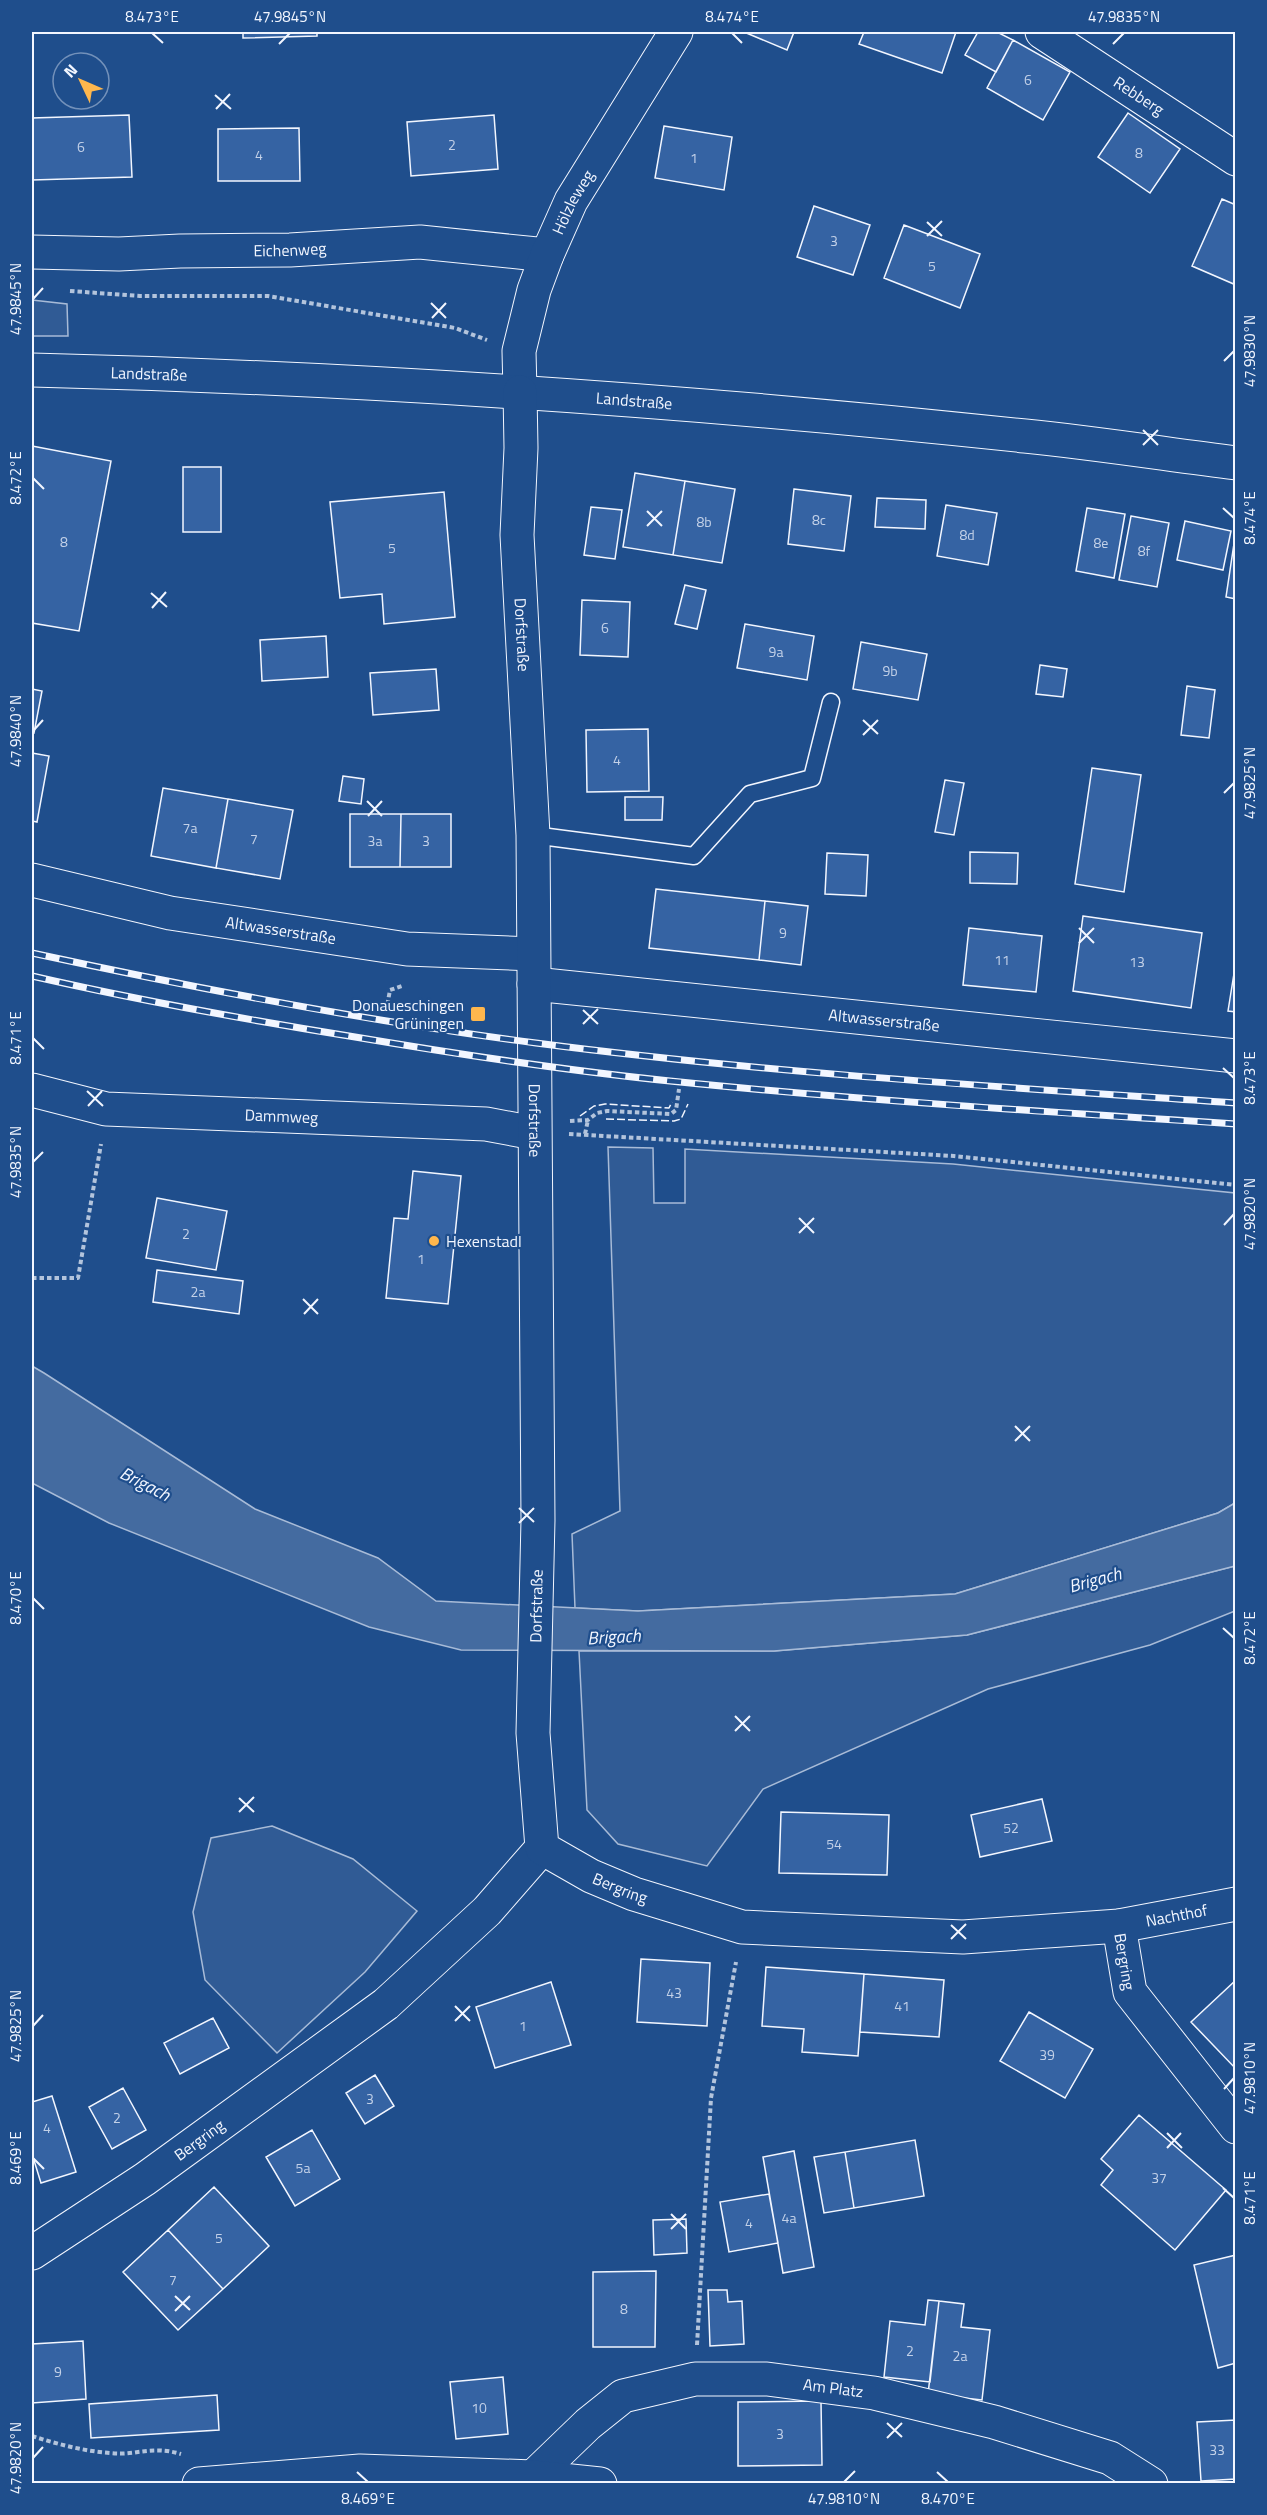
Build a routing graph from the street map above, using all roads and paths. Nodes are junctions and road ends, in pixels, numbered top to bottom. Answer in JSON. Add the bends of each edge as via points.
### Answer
{"nodes":[{"id":1,"x":676,"y":32,"type":"edge"},
{"id":2,"x":1042,"y":32,"type":"edge"},
{"id":3,"x":1236,"y":159,"type":"edge"},
{"id":4,"x":32,"y":252,"type":"edge"},
{"id":5,"x":547,"y":255,"type":"junction"},
{"id":6,"x":64,"y":290,"type":"dead end"},
{"id":7,"x":519,"y":351,"type":"junction"},
{"id":8,"x":32,"y":370,"type":"edge"},
{"id":9,"x":520,"y":392,"type":"junction"},
{"id":10,"x":1236,"y":463,"type":"edge"},
{"id":11,"x":831,"y":702,"type":"dead end"},
{"id":12,"x":533,"y":835,"type":"junction"},
{"id":13,"x":32,"y":880,"type":"edge"},
{"id":14,"x":533,"y":969,"type":"junction"},
{"id":15,"x":388,"y":997,"type":"dead end"},
{"id":16,"x":386,"y":1012,"type":"dead end"},
{"id":17,"x":1236,"y":1056,"type":"edge"},
{"id":18,"x":679,"y":1089,"type":"dead end"},
{"id":19,"x":32,"y":1090,"type":"edge"},
{"id":20,"x":106,"y":1109,"type":"junction"},
{"id":21,"x":534,"y":1133,"type":"junction"},
{"id":22,"x":1236,"y":1185,"type":"edge"},
{"id":23,"x":32,"y":1278,"type":"edge"},
{"id":24,"x":542,"y":1848,"type":"junction"},
{"id":25,"x":1236,"y":1904,"type":"edge"},
{"id":26,"x":1119,"y":1926,"type":"junction"},
{"id":27,"x":742,"y":1927,"type":"junction"},
{"id":28,"x":1236,"y":2127,"type":"edge"},
{"id":29,"x":32,"y":2253,"type":"edge"},
{"id":30,"x":695,"y":2379,"type":"junction"},
{"id":31,"x":32,"y":2436,"type":"edge"},
{"id":32,"x":533,"y":2477,"type":"junction"},
{"id":33,"x":201,"y":2483,"type":"edge"},
{"id":34,"x":600,"y":2484,"type":"edge"},
{"id":35,"x":1151,"y":2484,"type":"edge"}],
"edges":[{"from":1,"to":5,"type":"street","name":"Hölzleweg","via":[[571,201]]},
{"from":2,"to":3,"type":"street","name":"Rebberg"},
{"from":4,"to":5,"type":"street","name":"Eichenweg","via":[[290,250],[420,242]]},
{"from":5,"to":7,"type":"street","name":"Hölzleweg"},
{"from":6,"to":7,"type":"path","via":[[140,296],[268,296],[455,328]]},
{"from":7,"to":9,"type":"street","name":"Hölzleweg"},
{"from":8,"to":9,"type":"street","name":"Landstraße"},
{"from":9,"to":10,"type":"street","name":"Landstraße","via":[[1027,436]]},
{"from":9,"to":12,"type":"street","name":"Dorfstraße","via":[[518,535]]},
{"from":11,"to":12,"type":"lane","via":[[812,778],[750,794],[694,856]]},
{"from":12,"to":14,"type":"street","name":"Dorfstraße"},
{"from":13,"to":14,"type":"street","name":"Altwasserstraße","via":[[170,913]]},
{"from":14,"to":17,"type":"street","name":"Altwasserstraße"},
{"from":14,"to":21,"type":"street","name":"Dorfstraße"},
{"from":15,"to":16,"type":"path"},
{"from":18,"to":22,"type":"path","via":[[678,1103],[671,1114],[597,1113],[588,1120],[585,1134],[954,1156]]},
{"from":19,"to":20,"type":"street","name":"Dammweg"},
{"from":20,"to":21,"type":"street","name":"Dammweg","via":[[486,1124]]},
{"from":20,"to":23,"type":"path","via":[[78,1278]]},
{"from":21,"to":24,"type":"street","name":"Dorfstraße","via":[[538,1520],[533,1733]]},
{"from":24,"to":27,"type":"street","name":"Bergring","via":[[591,1876],[634,1894]]},
{"from":24,"to":29,"type":"street","name":"Bergring","via":[[487,1911],[386,2004],[145,2178]]},
{"from":25,"to":26,"type":"street","name":"Nachthof"},
{"from":26,"to":27,"type":"street","name":"Bergring","via":[[963,1937]]},
{"from":26,"to":28,"type":"street","name":"Bergring","via":[[1130,1992]]},
{"from":27,"to":30,"type":"path","via":[[711,2098]]},
{"from":30,"to":32,"type":"street","name":"Am Platz","via":[[623,2396]]},
{"from":30,"to":35,"type":"street","name":"Am Platz","via":[[767,2379],[874,2393],[994,2422],[1110,2458]]},
{"from":31,"to":33,"type":"path","via":[[112,2454],[164,2449],[181,2454]]},
{"from":32,"to":33,"type":"street","via":[[360,2471]]},
{"from":32,"to":34,"type":"street"}]}
